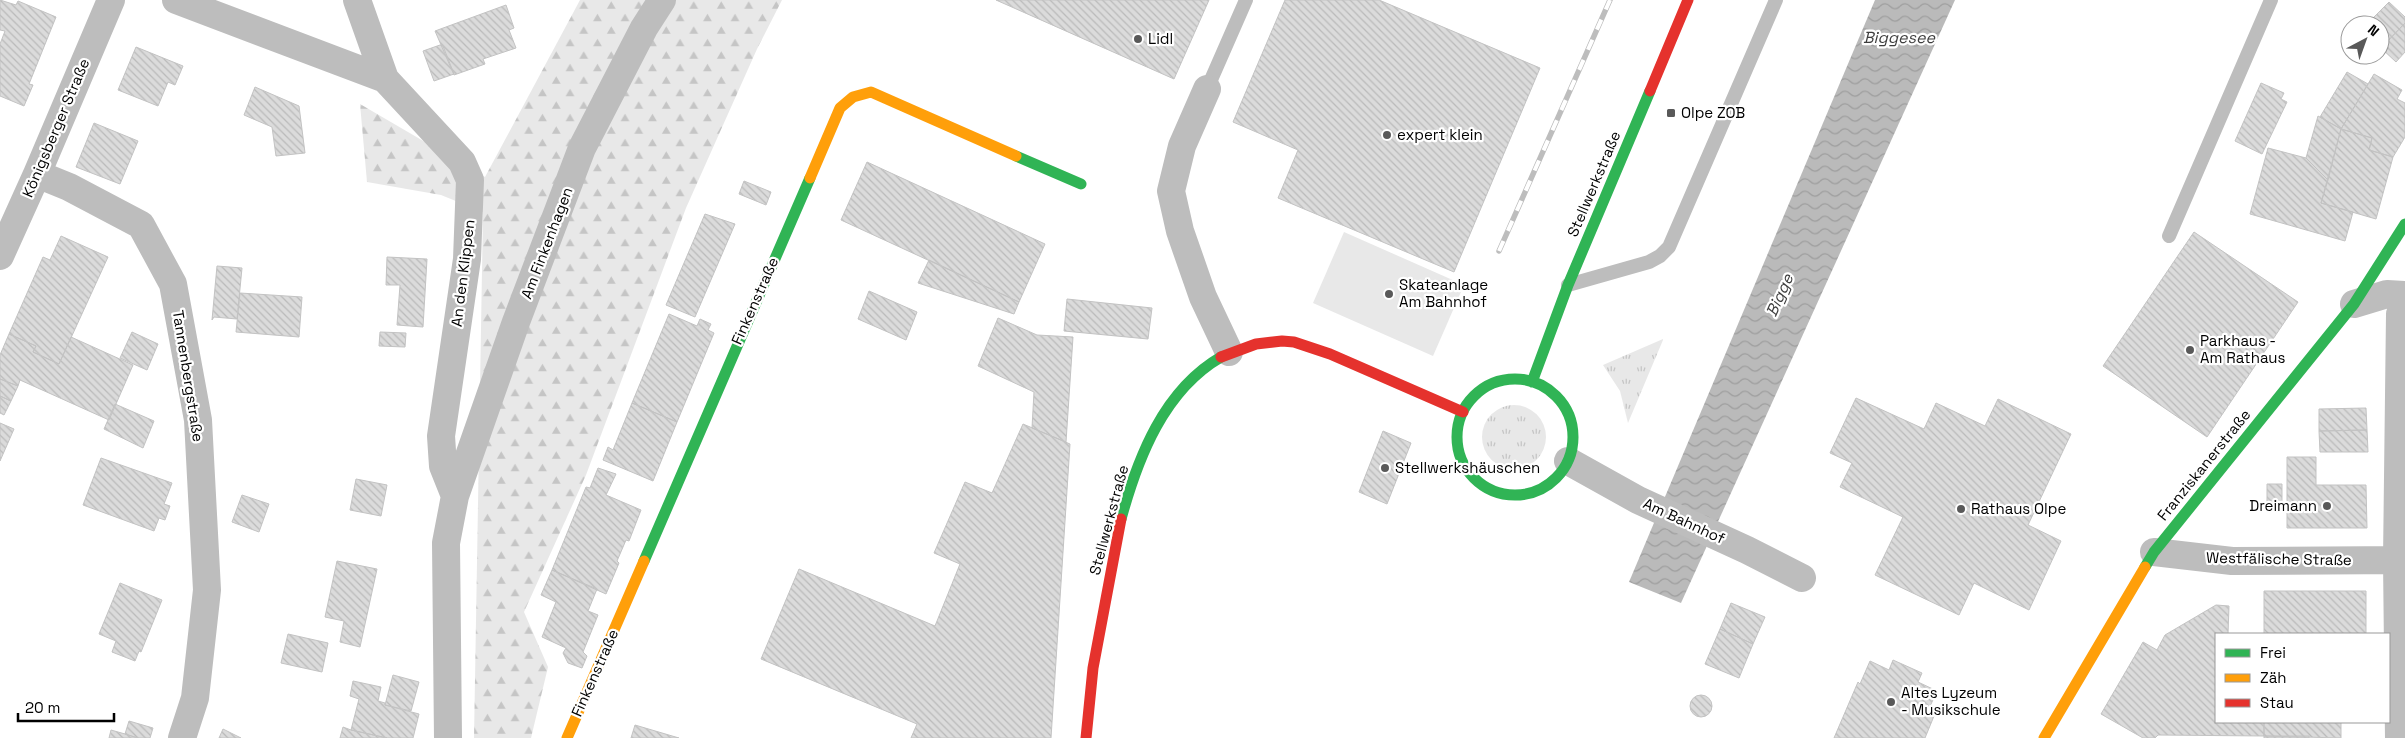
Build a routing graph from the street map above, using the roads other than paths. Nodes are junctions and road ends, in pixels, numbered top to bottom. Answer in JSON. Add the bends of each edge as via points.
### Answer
{"nodes":[{"id":1,"x":111,"y":0,"type":"edge"},
{"id":2,"x":176,"y":0,"type":"edge"},
{"id":3,"x":357,"y":0,"type":"edge"},
{"id":4,"x":662,"y":0,"type":"edge"},
{"id":5,"x":1246,"y":0,"type":"edge"},
{"id":6,"x":1688,"y":0,"type":"edge"},
{"id":7,"x":1776,"y":0,"type":"edge"},
{"id":8,"x":2271,"y":0,"type":"edge"},
{"id":9,"x":385,"y":79,"type":"junction"},
{"id":10,"x":1207,"y":89,"type":"joint"},
{"id":11,"x":37,"y":174,"type":"junction"},
{"id":12,"x":1081,"y":184,"type":"dead end"},
{"id":13,"x":2405,"y":224,"type":"edge"},
{"id":14,"x":2169,"y":236,"type":"dead end"},
{"id":15,"x":0,"y":256,"type":"edge"},
{"id":16,"x":1568,"y":286,"type":"junction"},
{"id":17,"x":2354,"y":304,"type":"junction"},
{"id":18,"x":2402,"y":304,"type":"edge"},
{"id":19,"x":1228,"y":352,"type":"junction"},
{"id":20,"x":1532,"y":382,"type":"junction"},
{"id":21,"x":1462,"y":412,"type":"junction"},
{"id":22,"x":1568,"y":461,"type":"junction"},
{"id":23,"x":455,"y":496,"type":"junction"},
{"id":24,"x":2154,"y":552,"type":"junction"},
{"id":25,"x":2401,"y":560,"type":"edge"},
{"id":26,"x":1802,"y":578,"type":"dead end"},
{"id":27,"x":182,"y":738,"type":"edge"},
{"id":28,"x":448,"y":738,"type":"edge"},
{"id":29,"x":567,"y":738,"type":"edge"},
{"id":30,"x":1086,"y":738,"type":"edge"},
{"id":31,"x":2044,"y":738,"type":"edge"},
{"id":32,"x":2399,"y":738,"type":"edge"}],
"edges":[{"from":1,"to":11,"type":"street","name":"Königsberger Straße"},
{"from":2,"to":9,"type":"street","name":"An den Klippen"},
{"from":3,"to":9,"type":"street","name":"An den Klippen"},
{"from":4,"to":23,"type":"street","name":"Am Finkenhagen","via":[[644,28],[582,148]]},
{"from":5,"to":10,"type":"lane"},
{"from":6,"to":16,"type":"street","name":"Stellwerkstraße"},
{"from":7,"to":16,"type":"lane","via":[[1669,247],[1649,262]]},
{"from":8,"to":14,"type":"lane"},
{"from":9,"to":23,"type":"street","name":"An den Klippen","via":[[462,162],[470,180],[467,259],[440,436],[443,466]]},
{"from":10,"to":19,"type":"street","via":[[1182,146],[1171,191],[1180,232],[1203,297]]},
{"from":11,"to":15,"type":"street","name":"Königsberger Straße"},
{"from":11,"to":27,"type":"street","name":"Tannenbergstraße","via":[[142,225],[174,284],[198,420],[207,590],[195,698]]},
{"from":12,"to":29,"type":"street","name":"Finkenstraße","via":[[871,92],[853,97],[840,108]]},
{"from":13,"to":17,"type":"street","name":"Franziskanerstraße"},
{"from":16,"to":20,"type":"street","name":"Stellwerkstraße"},
{"from":17,"to":18,"type":"street","via":[[2387,294]]},
{"from":17,"to":24,"type":"street","name":"Franziskanerstraße"},
{"from":18,"to":25,"type":"street"},
{"from":19,"to":21,"type":"street","name":"Stellwerkstraße","via":[[1270,341],[1302,344],[1330,353]]},
{"from":19,"to":30,"type":"street","name":"Stellwerkstraße","via":[[1202,369],[1180,390],[1154,430],[1132,480],[1110,562],[1087,703]]},
{"from":20,"to":21,"type":"street","via":[[1516,379],[1484,387]]},
{"from":20,"to":22,"type":"street","via":[[1550,391],[1563,404],[1571,423],[1573,442]]},
{"from":21,"to":22,"type":"street","via":[[1457,429],[1458,447],[1464,464],[1475,479],[1490,490],[1508,495],[1526,494],[1543,488],[1558,476]]},
{"from":22,"to":26,"type":"street","name":"Am Bahnhof","via":[[1638,500]]},
{"from":23,"to":28,"type":"street","via":[[446,543]]},
{"from":24,"to":25,"type":"street","name":"Westfälische Straße","via":[[2232,561]]},
{"from":24,"to":31,"type":"street","name":"Franziskanerstraße"},
{"from":25,"to":32,"type":"street"}]}
